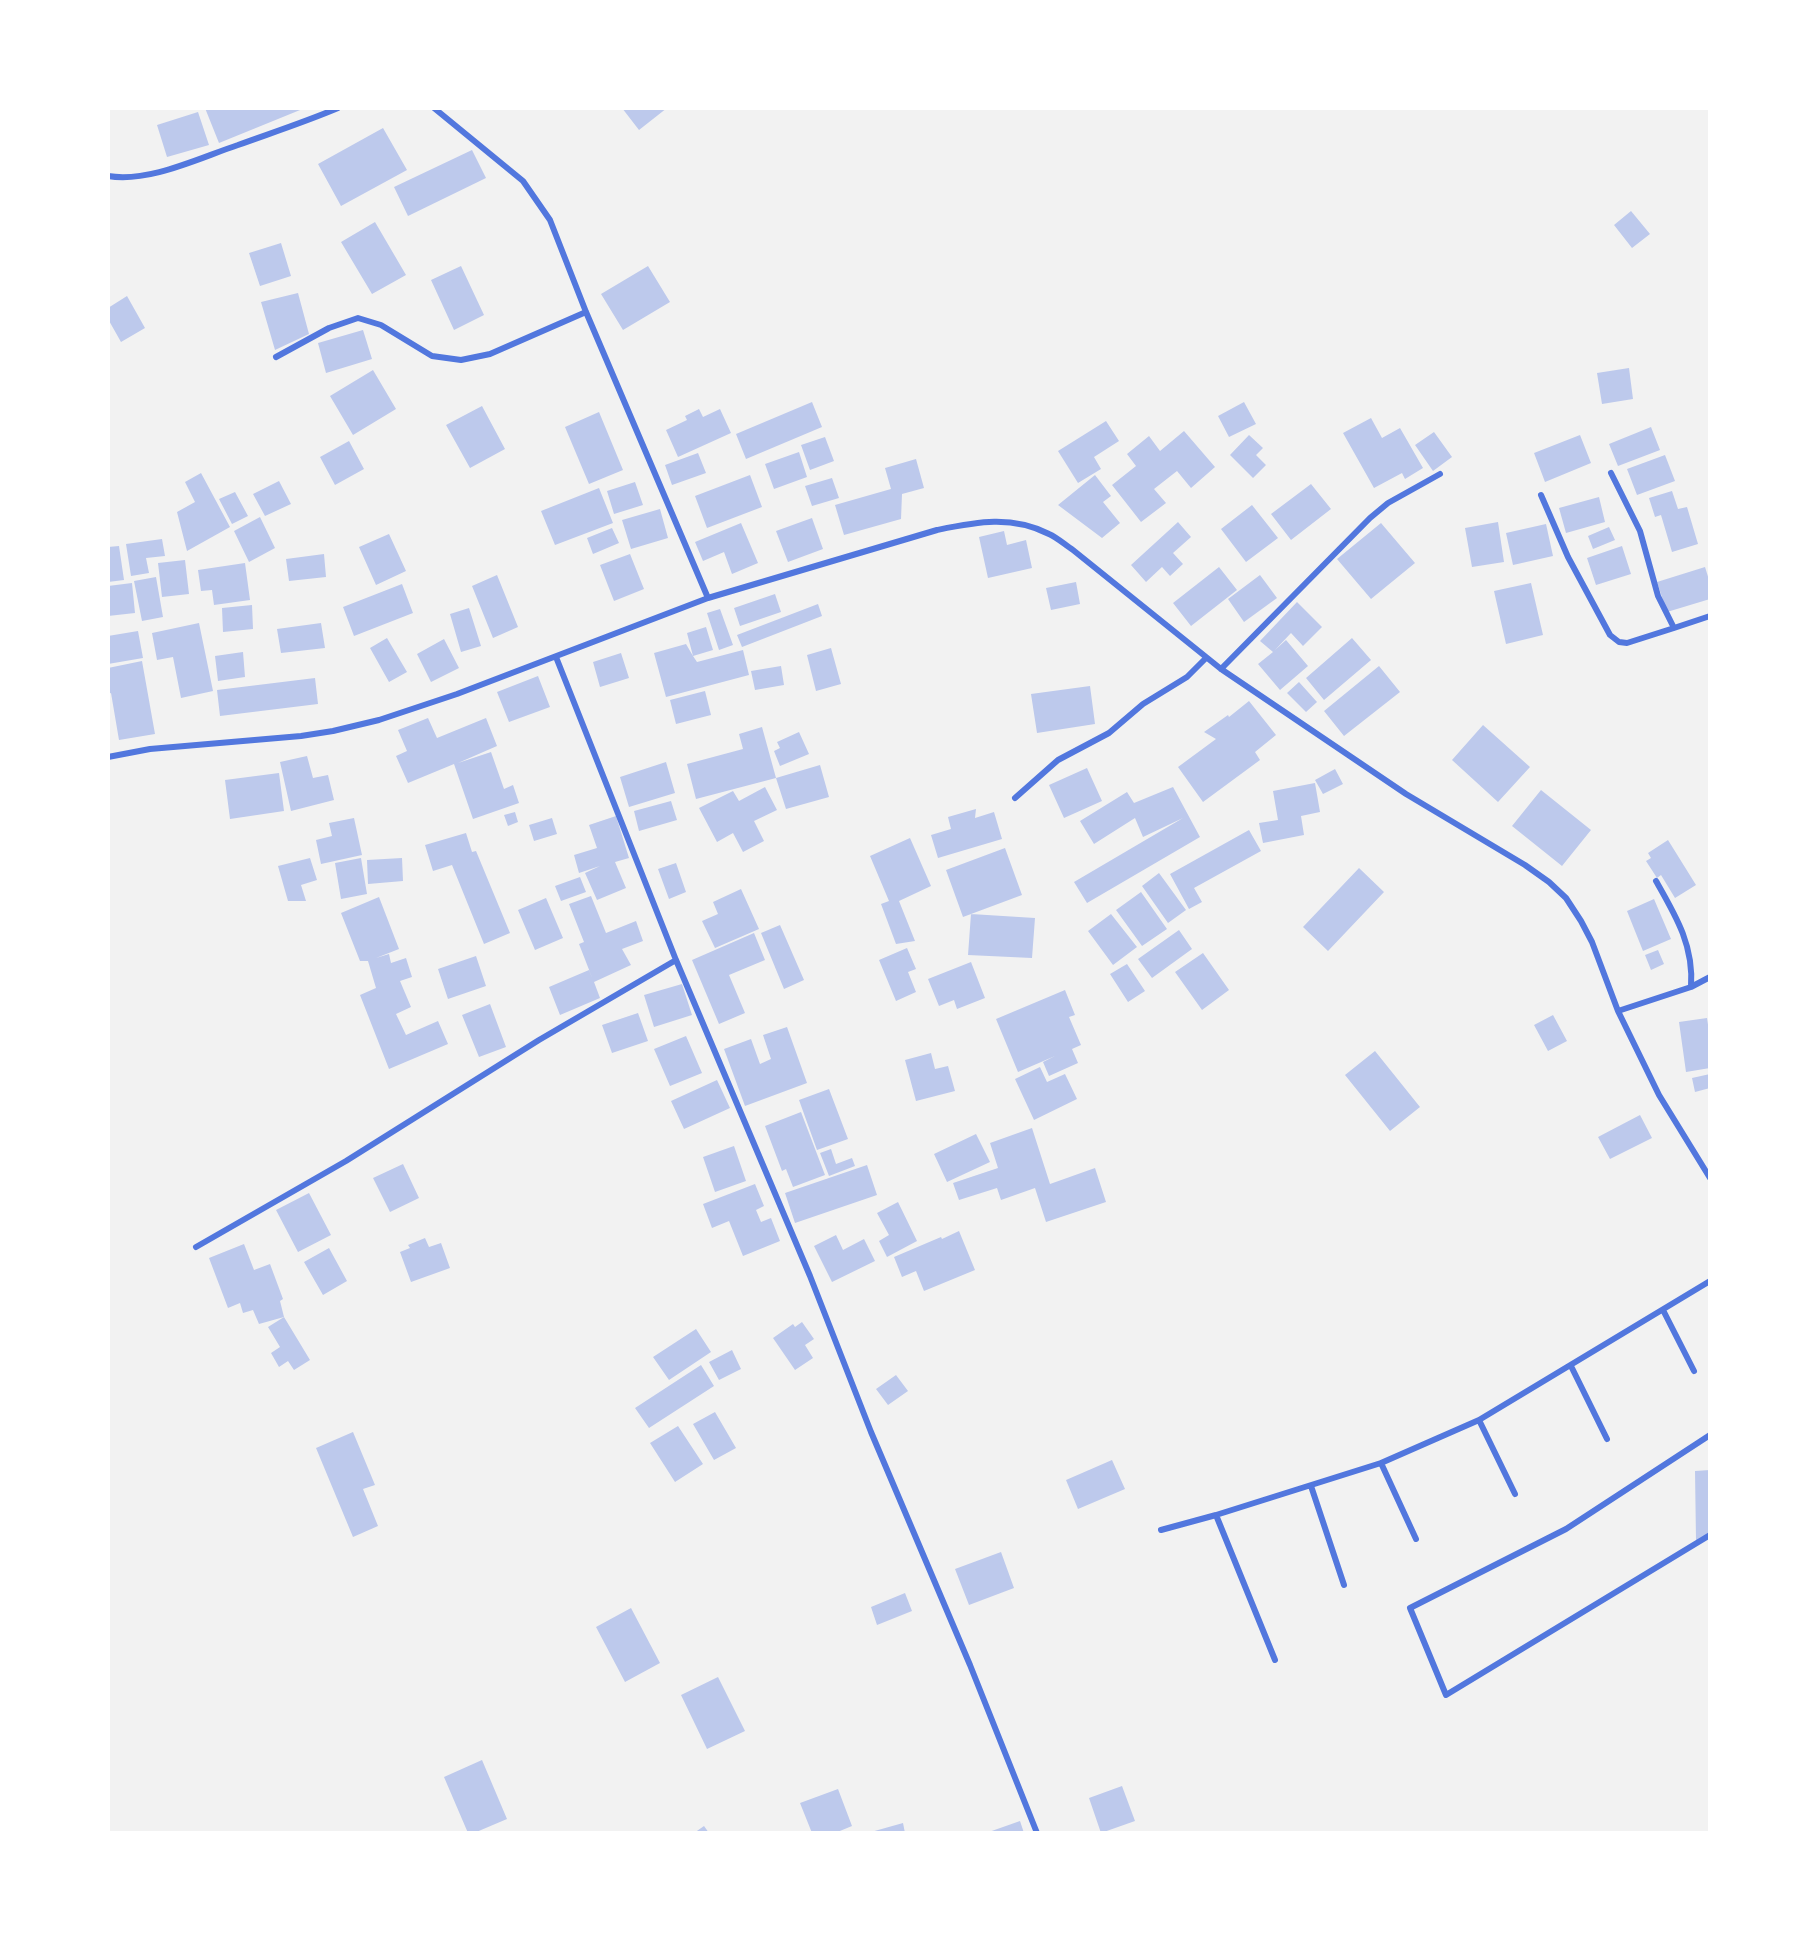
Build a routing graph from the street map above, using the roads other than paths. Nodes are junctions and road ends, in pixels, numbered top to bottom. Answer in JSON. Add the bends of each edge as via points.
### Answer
{"nodes":[{"id":1,"x":338,"y":108,"type":"edge"},
{"id":2,"x":434,"y":108,"type":"edge"},
{"id":3,"x":108,"y":176,"type":"edge"},
{"id":4,"x":586,"y":312,"type":"junction"},
{"id":5,"x":276,"y":357,"type":"dead end"},
{"id":6,"x":1611,"y":473,"type":"dead end"},
{"id":7,"x":1440,"y":474,"type":"dead end"},
{"id":8,"x":1541,"y":495,"type":"dead end"},
{"id":9,"x":708,"y":598,"type":"junction"},
{"id":10,"x":1710,"y":616,"type":"edge"},
{"id":11,"x":1674,"y":628,"type":"junction"},
{"id":12,"x":556,"y":657,"type":"junction"},
{"id":13,"x":1206,"y":658,"type":"junction"},
{"id":14,"x":1221,"y":669,"type":"junction"},
{"id":15,"x":108,"y":757,"type":"edge"},
{"id":16,"x":1016,"y":798,"type":"dead end"},
{"id":17,"x":1656,"y":881,"type":"dead end"},
{"id":18,"x":676,"y":960,"type":"junction"},
{"id":19,"x":1710,"y":977,"type":"edge"},
{"id":20,"x":1691,"y":987,"type":"junction"},
{"id":21,"x":1618,"y":1011,"type":"junction"},
{"id":22,"x":1710,"y":1178,"type":"edge"},
{"id":23,"x":196,"y":1247,"type":"dead end"},
{"id":24,"x":1710,"y":1281,"type":"edge"},
{"id":25,"x":1663,"y":1310,"type":"junction"},
{"id":26,"x":1571,"y":1366,"type":"junction"},
{"id":27,"x":1694,"y":1371,"type":"dead end"},
{"id":28,"x":1479,"y":1420,"type":"junction"},
{"id":29,"x":1710,"y":1435,"type":"edge"},
{"id":30,"x":1606,"y":1439,"type":"dead end"},
{"id":31,"x":1381,"y":1463,"type":"junction"},
{"id":32,"x":1311,"y":1486,"type":"junction"},
{"id":33,"x":1515,"y":1494,"type":"dead end"},
{"id":34,"x":1216,"y":1515,"type":"junction"},
{"id":35,"x":1161,"y":1530,"type":"dead end"},
{"id":36,"x":1710,"y":1535,"type":"edge"},
{"id":37,"x":1416,"y":1539,"type":"dead end"},
{"id":38,"x":1344,"y":1585,"type":"dead end"},
{"id":39,"x":1275,"y":1660,"type":"dead end"},
{"id":40,"x":1037,"y":1833,"type":"edge"}],
"edges":[{"from":1,"to":3,"type":"street","via":[[177,166],[141,176]]},
{"from":2,"to":4,"type":"street","via":[[523,181],[550,220]]},
{"from":4,"to":5,"type":"street","via":[[490,354],[461,360],[432,356],[381,325],[358,318],[329,328]]},
{"from":4,"to":9,"type":"street"},
{"from":6,"to":11,"type":"street","via":[[1640,531],[1658,596]]},
{"from":7,"to":14,"type":"street","via":[[1388,503],[1370,518]]},
{"from":8,"to":11,"type":"street","via":[[1568,557],[1610,635],[1627,643]]},
{"from":9,"to":12,"type":"street"},
{"from":9,"to":13,"type":"street","via":[[937,530],[1005,521],[1050,535]]},
{"from":10,"to":11,"type":"street"},
{"from":12,"to":15,"type":"street","via":[[414,710],[333,732],[150,749]]},
{"from":12,"to":18,"type":"street"},
{"from":13,"to":14,"type":"street"},
{"from":13,"to":16,"type":"street","via":[[1187,677],[1143,704],[1109,733],[1058,760]]},
{"from":14,"to":21,"type":"street","via":[[1406,794],[1549,882],[1581,921]]},
{"from":17,"to":20,"type":"street","via":[[1688,946]]},
{"from":18,"to":23,"type":"street","via":[[346,1161]]},
{"from":18,"to":40,"type":"street","via":[[810,1276]]},
{"from":19,"to":20,"type":"street"},
{"from":20,"to":21,"type":"street"},
{"from":21,"to":22,"type":"street","via":[[1659,1095]]},
{"from":24,"to":25,"type":"street"},
{"from":25,"to":26,"type":"street"},
{"from":25,"to":27,"type":"street"},
{"from":26,"to":28,"type":"street"},
{"from":26,"to":30,"type":"street"},
{"from":28,"to":31,"type":"street"},
{"from":28,"to":33,"type":"street"},
{"from":29,"to":36,"type":"street","via":[[1566,1529],[1410,1608],[1446,1695]]},
{"from":31,"to":32,"type":"street"},
{"from":31,"to":37,"type":"street"},
{"from":32,"to":34,"type":"street"},
{"from":32,"to":38,"type":"street"},
{"from":34,"to":35,"type":"street"},
{"from":34,"to":39,"type":"street"}]}
